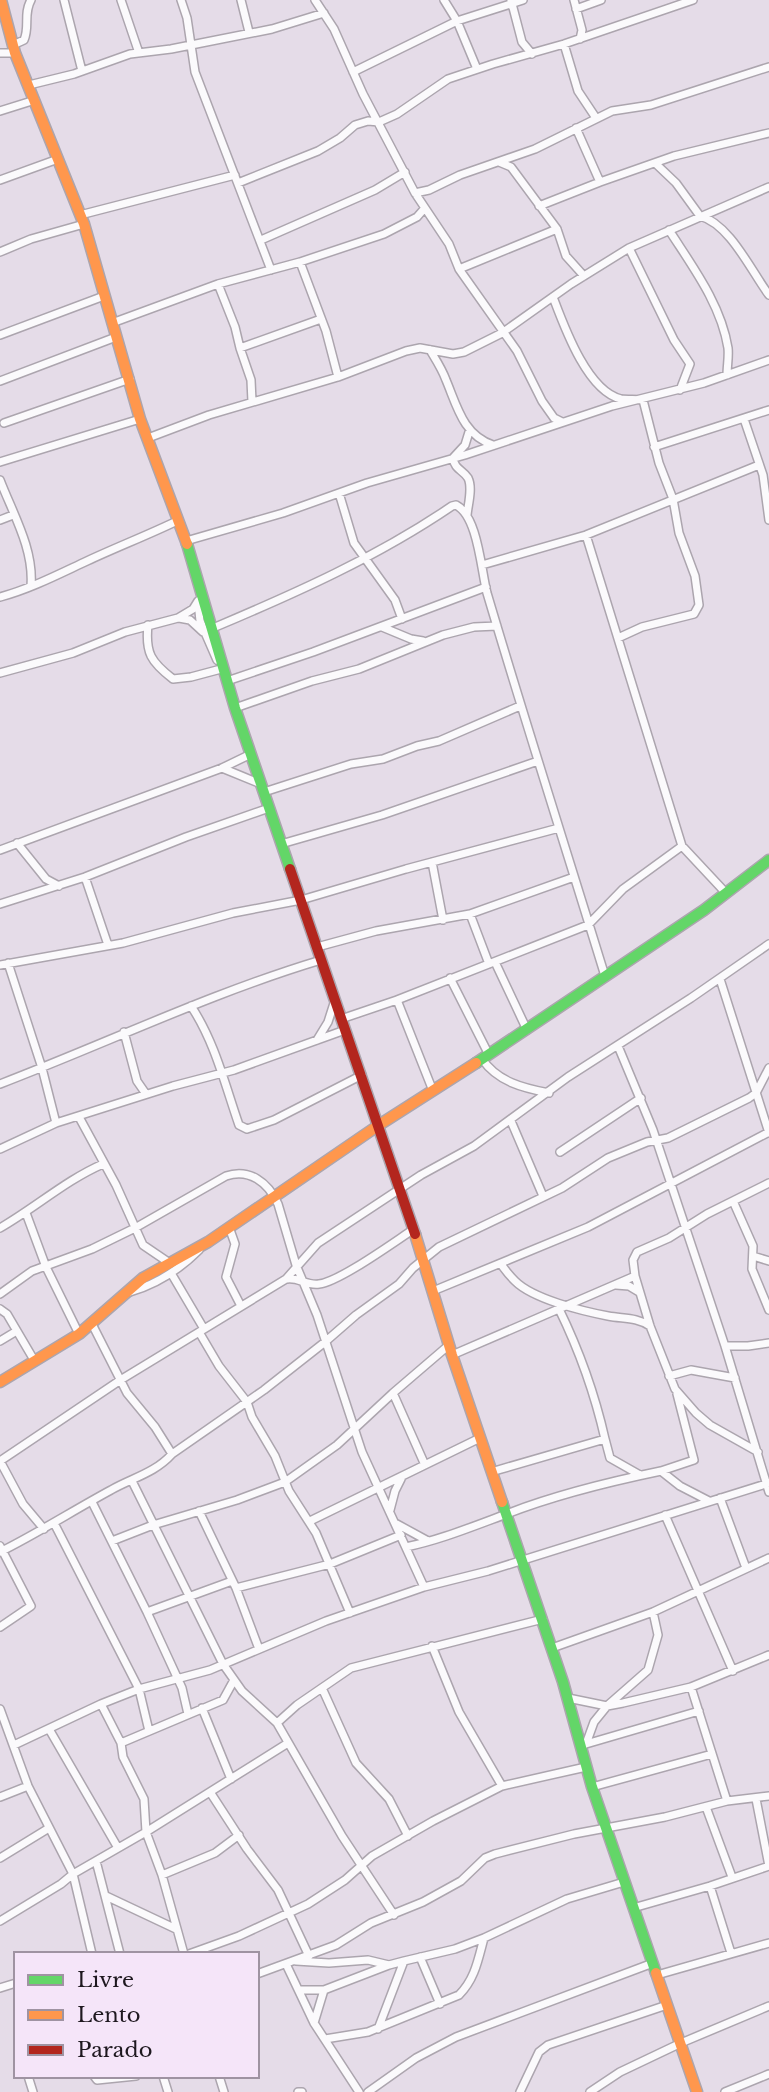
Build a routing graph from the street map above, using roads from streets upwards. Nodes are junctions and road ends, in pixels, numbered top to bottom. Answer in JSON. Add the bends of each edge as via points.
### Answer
{"nodes":[{"id":1,"x":1,"y":0,"type":"edge"},
{"id":2,"x":31,"y":0,"type":"edge"},
{"id":3,"x":64,"y":0,"type":"edge"},
{"id":4,"x":121,"y":0,"type":"edge"},
{"id":5,"x":181,"y":0,"type":"edge"},
{"id":6,"x":241,"y":0,"type":"edge"},
{"id":7,"x":315,"y":0,"type":"edge"},
{"id":8,"x":444,"y":0,"type":"edge"},
{"id":9,"x":523,"y":0,"type":"edge"},
{"id":10,"x":573,"y":0,"type":"edge"},
{"id":11,"x":601,"y":0,"type":"edge"},
{"id":12,"x":693,"y":0,"type":"edge"},
{"id":13,"x":511,"y":2,"type":"edge"},
{"id":14,"x":576,"y":9,"type":"junction"},
{"id":15,"x":324,"y":13,"type":"junction"},
{"id":16,"x":457,"y":21,"type":"junction"},
{"id":17,"x":249,"y":32,"type":"junction"},
{"id":18,"x":580,"y":39,"type":"junction"},
{"id":19,"x":564,"y":44,"type":"junction"},
{"id":20,"x":191,"y":45,"type":"junction"},
{"id":21,"x":14,"y":49,"type":"junction"},
{"id":22,"x":0,"y":53,"type":"edge"},
{"id":23,"x":139,"y":54,"type":"junction"},
{"id":24,"x":531,"y":54,"type":"junction"},
{"id":25,"x":769,"y":67,"type":"edge"},
{"id":26,"x":477,"y":69,"type":"junction"},
{"id":27,"x":82,"y":71,"type":"junction"},
{"id":28,"x":353,"y":72,"type":"junction"},
{"id":29,"x":29,"y":85,"type":"junction"},
{"id":30,"x":35,"y":100,"type":"junction"},
{"id":31,"x":0,"y":111,"type":"edge"},
{"id":32,"x":596,"y":118,"type":"junction"},
{"id":33,"x":379,"y":122,"type":"junction"},
{"id":34,"x":576,"y":128,"type":"junction"},
{"id":35,"x":769,"y":133,"type":"edge"},
{"id":36,"x":58,"y":159,"type":"junction"},
{"id":37,"x":498,"y":161,"type":"junction"},
{"id":38,"x":655,"y":163,"type":"junction"},
{"id":39,"x":405,"y":172,"type":"junction"},
{"id":40,"x":235,"y":175,"type":"junction"},
{"id":41,"x":0,"y":180,"type":"edge"},
{"id":42,"x":600,"y":182,"type":"junction"},
{"id":43,"x":238,"y":183,"type":"junction"},
{"id":44,"x":769,"y":187,"type":"edge"},
{"id":45,"x":415,"y":193,"type":"junction"},
{"id":46,"x":539,"y":206,"type":"junction"},
{"id":47,"x":424,"y":209,"type":"junction"},
{"id":48,"x":700,"y":216,"type":"junction"},
{"id":49,"x":82,"y":220,"type":"junction"},
{"id":50,"x":433,"y":220,"type":"junction"},
{"id":51,"x":408,"y":222,"type":"junction"},
{"id":52,"x":557,"y":229,"type":"junction"},
{"id":53,"x":669,"y":230,"type":"junction"},
{"id":54,"x":261,"y":240,"type":"junction"},
{"id":55,"x":629,"y":248,"type":"junction"},
{"id":56,"x":0,"y":252,"type":"edge"},
{"id":57,"x":300,"y":262,"type":"junction"},
{"id":58,"x":459,"y":269,"type":"junction"},
{"id":59,"x":271,"y":270,"type":"junction"},
{"id":60,"x":584,"y":276,"type":"junction"},
{"id":61,"x":218,"y":284,"type":"junction"},
{"id":62,"x":769,"y":295,"type":"edge"},
{"id":63,"x":104,"y":296,"type":"junction"},
{"id":64,"x":553,"y":297,"type":"junction"},
{"id":65,"x":321,"y":319,"type":"junction"},
{"id":66,"x":112,"y":323,"type":"junction"},
{"id":67,"x":502,"y":333,"type":"junction"},
{"id":68,"x":0,"y":335,"type":"edge"},
{"id":69,"x":116,"y":337,"type":"junction"},
{"id":70,"x":240,"y":348,"type":"junction"},
{"id":71,"x":430,"y":350,"type":"junction"},
{"id":72,"x":769,"y":360,"type":"edge"},
{"id":73,"x":727,"y":375,"type":"junction"},
{"id":74,"x":338,"y":377,"type":"junction"},
{"id":75,"x":130,"y":379,"type":"junction"},
{"id":76,"x":0,"y":381,"type":"edge"},
{"id":77,"x":680,"y":390,"type":"junction"},
{"id":78,"x":643,"y":400,"type":"junction"},
{"id":79,"x":252,"y":402,"type":"junction"},
{"id":80,"x":769,"y":410,"type":"edge"},
{"id":81,"x":140,"y":419,"type":"junction"},
{"id":82,"x":744,"y":419,"type":"junction"},
{"id":83,"x":553,"y":422,"type":"junction"},
{"id":84,"x":4,"y":423,"type":"dead end"},
{"id":85,"x":470,"y":432,"type":"junction"},
{"id":86,"x":148,"y":438,"type":"junction"},
{"id":87,"x":494,"y":446,"type":"junction"},
{"id":88,"x":654,"y":447,"type":"junction"},
{"id":89,"x":453,"y":458,"type":"junction"},
{"id":90,"x":0,"y":462,"type":"edge"},
{"id":91,"x":760,"y":466,"type":"junction"},
{"id":92,"x":0,"y":480,"type":"edge"},
{"id":93,"x":339,"y":493,"type":"junction"},
{"id":94,"x":673,"y":499,"type":"junction"},
{"id":95,"x":13,"y":515,"type":"junction"},
{"id":96,"x":467,"y":515,"type":"junction"},
{"id":97,"x":0,"y":520,"type":"edge"},
{"id":98,"x":769,"y":520,"type":"edge"},
{"id":99,"x":177,"y":521,"type":"junction"},
{"id":100,"x":586,"y":535,"type":"junction"},
{"id":101,"x":186,"y":541,"type":"junction"},
{"id":102,"x":365,"y":558,"type":"junction"},
{"id":103,"x":482,"y":565,"type":"junction"},
{"id":104,"x":33,"y":570,"type":"junction"},
{"id":105,"x":44,"y":580,"type":"junction"},
{"id":106,"x":199,"y":583,"type":"junction"},
{"id":107,"x":32,"y":586,"type":"junction"},
{"id":108,"x":486,"y":587,"type":"junction"},
{"id":109,"x":0,"y":597,"type":"edge"},
{"id":110,"x":198,"y":601,"type":"junction"},
{"id":111,"x":178,"y":618,"type":"junction"},
{"id":112,"x":402,"y":619,"type":"junction"},
{"id":113,"x":148,"y":625,"type":"junction"},
{"id":114,"x":497,"y":626,"type":"junction"},
{"id":115,"x":382,"y":627,"type":"junction"},
{"id":116,"x":209,"y":630,"type":"junction"},
{"id":117,"x":618,"y":638,"type":"junction"},
{"id":118,"x":428,"y":640,"type":"junction"},
{"id":119,"x":0,"y":673,"type":"edge"},
{"id":120,"x":225,"y":675,"type":"junction"},
{"id":121,"x":520,"y":706,"type":"junction"},
{"id":122,"x":235,"y":708,"type":"junction"},
{"id":123,"x":251,"y":754,"type":"junction"},
{"id":124,"x":538,"y":761,"type":"junction"},
{"id":125,"x":222,"y":768,"type":"junction"},
{"id":126,"x":262,"y":788,"type":"junction"},
{"id":127,"x":269,"y":808,"type":"junction"},
{"id":128,"x":559,"y":828,"type":"junction"},
{"id":129,"x":17,"y":844,"type":"junction"},
{"id":130,"x":281,"y":844,"type":"junction"},
{"id":131,"x":682,"y":846,"type":"junction"},
{"id":132,"x":0,"y":850,"type":"edge"},
{"id":133,"x":769,"y":860,"type":"edge"},
{"id":134,"x":432,"y":862,"type":"junction"},
{"id":135,"x":85,"y":877,"type":"junction"},
{"id":136,"x":574,"y":877,"type":"junction"},
{"id":137,"x":59,"y":886,"type":"junction"},
{"id":138,"x":725,"y":892,"type":"junction"},
{"id":139,"x":301,"y":900,"type":"junction"},
{"id":140,"x":0,"y":904,"type":"edge"},
{"id":141,"x":470,"y":915,"type":"junction"},
{"id":142,"x":443,"y":919,"type":"junction"},
{"id":143,"x":588,"y":925,"type":"junction"},
{"id":144,"x":769,"y":944,"type":"edge"},
{"id":145,"x":108,"y":945,"type":"junction"},
{"id":146,"x":317,"y":947,"type":"junction"},
{"id":147,"x":760,"y":950,"type":"junction"},
{"id":148,"x":769,"y":953,"type":"edge"},
{"id":149,"x":321,"y":960,"type":"junction"},
{"id":150,"x":492,"y":963,"type":"junction"},
{"id":151,"x":4,"y":964,"type":"edge"},
{"id":152,"x":605,"y":976,"type":"junction"},
{"id":153,"x":450,"y":978,"type":"junction"},
{"id":154,"x":720,"y":979,"type":"junction"},
{"id":155,"x":335,"y":1000,"type":"junction"},
{"id":156,"x":397,"y":1000,"type":"junction"},
{"id":157,"x":191,"y":1006,"type":"junction"},
{"id":158,"x":341,"y":1019,"type":"junction"},
{"id":159,"x":345,"y":1030,"type":"junction"},
{"id":160,"x":527,"y":1030,"type":"junction"},
{"id":161,"x":124,"y":1032,"type":"junction"},
{"id":162,"x":316,"y":1040,"type":"junction"},
{"id":163,"x":618,"y":1046,"type":"junction"},
{"id":164,"x":485,"y":1057,"type":"junction"},
{"id":165,"x":42,"y":1068,"type":"junction"},
{"id":166,"x":769,"y":1068,"type":"edge"},
{"id":167,"x":220,"y":1073,"type":"junction"},
{"id":168,"x":362,"y":1075,"type":"junction"},
{"id":169,"x":0,"y":1084,"type":"edge"},
{"id":170,"x":433,"y":1091,"type":"junction"},
{"id":171,"x":549,"y":1093,"type":"junction"},
{"id":172,"x":756,"y":1093,"type":"junction"},
{"id":173,"x":146,"y":1094,"type":"junction"},
{"id":174,"x":641,"y":1098,"type":"junction"},
{"id":175,"x":79,"y":1117,"type":"junction"},
{"id":176,"x":510,"y":1121,"type":"junction"},
{"id":177,"x":56,"y":1123,"type":"junction"},
{"id":178,"x":380,"y":1125,"type":"junction"},
{"id":179,"x":769,"y":1132,"type":"edge"},
{"id":180,"x":656,"y":1139,"type":"junction"},
{"id":181,"x":0,"y":1149,"type":"edge"},
{"id":182,"x":560,"y":1152,"type":"dead end"},
{"id":183,"x":103,"y":1164,"type":"junction"},
{"id":184,"x":769,"y":1183,"type":"edge"},
{"id":185,"x":669,"y":1184,"type":"junction"},
{"id":186,"x":400,"y":1189,"type":"junction"},
{"id":187,"x":274,"y":1195,"type":"junction"},
{"id":188,"x":543,"y":1196,"type":"junction"},
{"id":189,"x":733,"y":1201,"type":"junction"},
{"id":190,"x":26,"y":1213,"type":"junction"},
{"id":191,"x":229,"y":1227,"type":"junction"},
{"id":192,"x":0,"y":1228,"type":"edge"},
{"id":193,"x":135,"y":1228,"type":"junction"},
{"id":194,"x":686,"y":1228,"type":"junction"},
{"id":195,"x":414,"y":1229,"type":"junction"},
{"id":196,"x":753,"y":1256,"type":"junction"},
{"id":197,"x":424,"y":1258,"type":"junction"},
{"id":198,"x":769,"y":1261,"type":"edge"},
{"id":199,"x":501,"y":1264,"type":"junction"},
{"id":200,"x":296,"y":1265,"type":"junction"},
{"id":201,"x":46,"y":1267,"type":"junction"},
{"id":202,"x":170,"y":1268,"type":"junction"},
{"id":203,"x":635,"y":1276,"type":"junction"},
{"id":204,"x":286,"y":1279,"type":"junction"},
{"id":205,"x":302,"y":1281,"type":"junction"},
{"id":206,"x":616,"y":1285,"type":"junction"},
{"id":207,"x":433,"y":1291,"type":"junction"},
{"id":208,"x":639,"y":1292,"type":"junction"},
{"id":209,"x":0,"y":1294,"type":"edge"},
{"id":210,"x":569,"y":1305,"type":"junction"},
{"id":211,"x":241,"y":1306,"type":"junction"},
{"id":212,"x":559,"y":1309,"type":"junction"},
{"id":213,"x":0,"y":1310,"type":"edge"},
{"id":214,"x":769,"y":1310,"type":"edge"},
{"id":215,"x":91,"y":1322,"type":"junction"},
{"id":216,"x":650,"y":1326,"type":"junction"},
{"id":217,"x":202,"y":1331,"type":"junction"},
{"id":218,"x":15,"y":1332,"type":"junction"},
{"id":219,"x":79,"y":1334,"type":"junction"},
{"id":220,"x":0,"y":1341,"type":"edge"},
{"id":221,"x":326,"y":1342,"type":"junction"},
{"id":222,"x":769,"y":1343,"type":"edge"},
{"id":223,"x":725,"y":1346,"type":"junction"},
{"id":224,"x":451,"y":1350,"type":"junction"},
{"id":225,"x":34,"y":1360,"type":"junction"},
{"id":226,"x":669,"y":1376,"type":"junction"},
{"id":227,"x":122,"y":1378,"type":"junction"},
{"id":228,"x":736,"y":1378,"type":"junction"},
{"id":229,"x":0,"y":1382,"type":"edge"},
{"id":230,"x":676,"y":1389,"type":"junction"},
{"id":231,"x":393,"y":1393,"type":"junction"},
{"id":232,"x":247,"y":1402,"type":"junction"},
{"id":233,"x":354,"y":1428,"type":"junction"},
{"id":234,"x":480,"y":1438,"type":"junction"},
{"id":235,"x":605,"y":1439,"type":"junction"},
{"id":236,"x":759,"y":1452,"type":"junction"},
{"id":237,"x":172,"y":1454,"type":"junction"},
{"id":238,"x":0,"y":1461,"type":"edge"},
{"id":239,"x":425,"y":1465,"type":"junction"},
{"id":240,"x":661,"y":1471,"type":"junction"},
{"id":241,"x":491,"y":1472,"type":"junction"},
{"id":242,"x":641,"y":1475,"type":"junction"},
{"id":243,"x":401,"y":1478,"type":"junction"},
{"id":244,"x":132,"y":1481,"type":"junction"},
{"id":245,"x":285,"y":1482,"type":"junction"},
{"id":246,"x":377,"y":1486,"type":"junction"},
{"id":247,"x":768,"y":1486,"type":"edge"},
{"id":248,"x":720,"y":1498,"type":"junction"},
{"id":249,"x":709,"y":1501,"type":"junction"},
{"id":250,"x":92,"y":1502,"type":"junction"},
{"id":251,"x":199,"y":1511,"type":"junction"},
{"id":252,"x":390,"y":1511,"type":"junction"},
{"id":253,"x":505,"y":1514,"type":"junction"},
{"id":254,"x":665,"y":1515,"type":"junction"},
{"id":255,"x":310,"y":1521,"type":"junction"},
{"id":256,"x":54,"y":1523,"type":"junction"},
{"id":257,"x":395,"y":1523,"type":"junction"},
{"id":258,"x":153,"y":1525,"type":"junction"},
{"id":259,"x":44,"y":1528,"type":"junction"},
{"id":260,"x":401,"y":1535,"type":"junction"},
{"id":261,"x":112,"y":1541,"type":"junction"},
{"id":262,"x":428,"y":1541,"type":"junction"},
{"id":263,"x":406,"y":1547,"type":"junction"},
{"id":264,"x":1,"y":1549,"type":"edge"},
{"id":265,"x":769,"y":1558,"type":"edge"},
{"id":266,"x":522,"y":1560,"type":"junction"},
{"id":267,"x":330,"y":1564,"type":"junction"},
{"id":268,"x":746,"y":1568,"type":"junction"},
{"id":269,"x":234,"y":1584,"type":"junction"},
{"id":270,"x":424,"y":1587,"type":"junction"},
{"id":271,"x":698,"y":1592,"type":"junction"},
{"id":272,"x":189,"y":1595,"type":"junction"},
{"id":273,"x":147,"y":1612,"type":"junction"},
{"id":274,"x":653,"y":1612,"type":"junction"},
{"id":275,"x":350,"y":1613,"type":"junction"},
{"id":276,"x":542,"y":1619,"type":"junction"},
{"id":277,"x":0,"y":1627,"type":"edge"},
{"id":278,"x":432,"y":1646,"type":"junction"},
{"id":279,"x":552,"y":1647,"type":"junction"},
{"id":280,"x":260,"y":1649,"type":"junction"},
{"id":281,"x":769,"y":1655,"type":"edge"},
{"id":282,"x":223,"y":1664,"type":"junction"},
{"id":283,"x":733,"y":1671,"type":"junction"},
{"id":284,"x":176,"y":1678,"type":"junction"},
{"id":285,"x":234,"y":1679,"type":"junction"},
{"id":286,"x":691,"y":1687,"type":"junction"},
{"id":287,"x":322,"y":1688,"type":"junction"},
{"id":288,"x":139,"y":1689,"type":"junction"},
{"id":289,"x":568,"y":1698,"type":"junction"},
{"id":290,"x":101,"y":1704,"type":"junction"},
{"id":291,"x":607,"y":1706,"type":"junction"},
{"id":292,"x":202,"y":1708,"type":"junction"},
{"id":293,"x":0,"y":1709,"type":"edge"},
{"id":294,"x":699,"y":1711,"type":"junction"},
{"id":295,"x":188,"y":1714,"type":"junction"},
{"id":296,"x":277,"y":1723,"type":"junction"},
{"id":297,"x":49,"y":1729,"type":"junction"},
{"id":298,"x":149,"y":1731,"type":"junction"},
{"id":299,"x":4,"y":1732,"type":"edge"},
{"id":300,"x":121,"y":1743,"type":"junction"},
{"id":301,"x":288,"y":1743,"type":"junction"},
{"id":302,"x":14,"y":1745,"type":"junction"},
{"id":303,"x":583,"y":1745,"type":"junction"},
{"id":304,"x":712,"y":1754,"type":"junction"},
{"id":305,"x":586,"y":1767,"type":"junction"},
{"id":306,"x":231,"y":1779,"type":"junction"},
{"id":307,"x":28,"y":1786,"type":"junction"},
{"id":308,"x":502,"y":1786,"type":"junction"},
{"id":309,"x":592,"y":1787,"type":"junction"},
{"id":310,"x":210,"y":1792,"type":"junction"},
{"id":311,"x":769,"y":1796,"type":"edge"},
{"id":312,"x":0,"y":1797,"type":"edge"},
{"id":313,"x":756,"y":1798,"type":"junction"},
{"id":314,"x":727,"y":1801,"type":"junction"},
{"id":315,"x":706,"y":1807,"type":"junction"},
{"id":316,"x":606,"y":1827,"type":"junction"},
{"id":317,"x":49,"y":1828,"type":"junction"},
{"id":318,"x":146,"y":1832,"type":"junction"},
{"id":319,"x":239,"y":1835,"type":"junction"},
{"id":320,"x":408,"y":1836,"type":"junction"},
{"id":321,"x":118,"y":1848,"type":"junction"},
{"id":322,"x":0,"y":1858,"type":"edge"},
{"id":323,"x":96,"y":1861,"type":"junction"},
{"id":324,"x":360,"y":1865,"type":"junction"},
{"id":325,"x":769,"y":1867,"type":"edge"},
{"id":326,"x":73,"y":1874,"type":"junction"},
{"id":327,"x":162,"y":1875,"type":"junction"},
{"id":328,"x":732,"y":1877,"type":"junction"},
{"id":329,"x":624,"y":1882,"type":"junction"},
{"id":330,"x":710,"y":1886,"type":"junction"},
{"id":331,"x":106,"y":1896,"type":"junction"},
{"id":332,"x":633,"y":1908,"type":"junction"},
{"id":333,"x":288,"y":1914,"type":"junction"},
{"id":334,"x":394,"y":1915,"type":"junction"},
{"id":335,"x":0,"y":1922,"type":"edge"},
{"id":336,"x":176,"y":1929,"type":"junction"},
{"id":337,"x":484,"y":1938,"type":"junction"},
{"id":338,"x":769,"y":1943,"type":"edge"},
{"id":339,"x":92,"y":1952,"type":"edge"},
{"id":340,"x":120,"y":1952,"type":"edge"},
{"id":341,"x":185,"y":1952,"type":"edge"},
{"id":342,"x":192,"y":1952,"type":"edge"},
{"id":343,"x":731,"y":1953,"type":"junction"},
{"id":344,"x":309,"y":1956,"type":"junction"},
{"id":345,"x":420,"y":1957,"type":"junction"},
{"id":346,"x":295,"y":1961,"type":"junction"},
{"id":347,"x":404,"y":1961,"type":"junction"},
{"id":348,"x":653,"y":1962,"type":"junction"},
{"id":349,"x":286,"y":1964,"type":"junction"},
{"id":350,"x":389,"y":1965,"type":"junction"},
{"id":351,"x":259,"y":1973,"type":"edge"},
{"id":352,"x":657,"y":1975,"type":"junction"},
{"id":353,"x":299,"y":1990,"type":"junction"},
{"id":354,"x":324,"y":1990,"type":"junction"},
{"id":355,"x":440,"y":2004,"type":"junction"},
{"id":356,"x":667,"y":2005,"type":"junction"},
{"id":357,"x":769,"y":2006,"type":"edge"},
{"id":358,"x":314,"y":2023,"type":"junction"},
{"id":359,"x":378,"y":2028,"type":"junction"},
{"id":360,"x":325,"y":2039,"type":"junction"},
{"id":361,"x":681,"y":2043,"type":"junction"},
{"id":362,"x":769,"y":2074,"type":"edge"},
{"id":363,"x":95,"y":2078,"type":"edge"},
{"id":364,"x":120,"y":2078,"type":"edge"},
{"id":365,"x":359,"y":2092,"type":"edge"},
{"id":366,"x":368,"y":2092,"type":"edge"},
{"id":367,"x":520,"y":2092,"type":"edge"},
{"id":368,"x":590,"y":2092,"type":"edge"},
{"id":369,"x":697,"y":2092,"type":"edge"},
{"id":370,"x":725,"y":2092,"type":"edge"}],
"edges":[{"from":1,"to":21,"type":"street"},
{"from":2,"to":21,"type":"street","via":[[27,33]]},
{"from":3,"to":27,"type":"street"},
{"from":4,"to":23,"type":"street"},
{"from":5,"to":20,"type":"street"},
{"from":6,"to":17,"type":"street"},
{"from":7,"to":15,"type":"street"},
{"from":8,"to":16,"type":"street"},
{"from":9,"to":13,"type":"street"},
{"from":10,"to":14,"type":"street"},
{"from":11,"to":14,"type":"street"},
{"from":12,"to":18,"type":"street"},
{"from":13,"to":16,"type":"street"},
{"from":13,"to":24,"type":"street","via":[[522,42]]},
{"from":14,"to":18,"type":"street"},
{"from":15,"to":17,"type":"street"},
{"from":15,"to":28,"type":"street"},
{"from":16,"to":26,"type":"street"},
{"from":16,"to":28,"type":"street"},
{"from":17,"to":20,"type":"street"},
{"from":18,"to":19,"type":"street"},
{"from":19,"to":24,"type":"street"},
{"from":19,"to":32,"type":"street","via":[[578,91]]},
{"from":20,"to":23,"type":"street"},
{"from":20,"to":40,"type":"street","via":[[195,72]]},
{"from":21,"to":22,"type":"street"},
{"from":21,"to":29,"type":"street"},
{"from":23,"to":27,"type":"street"},
{"from":24,"to":26,"type":"street"},
{"from":25,"to":32,"type":"street"},
{"from":26,"to":33,"type":"street","via":[[448,79]]},
{"from":27,"to":29,"type":"street"},
{"from":28,"to":33,"type":"street"},
{"from":29,"to":30,"type":"street"},
{"from":30,"to":31,"type":"street"},
{"from":30,"to":36,"type":"street"},
{"from":32,"to":34,"type":"street"},
{"from":33,"to":39,"type":"street"},
{"from":33,"to":43,"type":"street","via":[[355,125],[318,151]]},
{"from":34,"to":37,"type":"street"},
{"from":34,"to":42,"type":"street"},
{"from":35,"to":38,"type":"street"},
{"from":36,"to":41,"type":"street"},
{"from":36,"to":49,"type":"street"},
{"from":37,"to":45,"type":"street"},
{"from":37,"to":46,"type":"street","via":[[511,167]]},
{"from":38,"to":42,"type":"street"},
{"from":38,"to":48,"type":"street"},
{"from":39,"to":45,"type":"street"},
{"from":39,"to":54,"type":"street"},
{"from":40,"to":43,"type":"street"},
{"from":40,"to":49,"type":"street"},
{"from":42,"to":46,"type":"street"},
{"from":43,"to":54,"type":"street"},
{"from":44,"to":48,"type":"street"},
{"from":45,"to":47,"type":"street"},
{"from":46,"to":52,"type":"street"},
{"from":47,"to":50,"type":"street"},
{"from":47,"to":51,"type":"street"},
{"from":48,"to":53,"type":"street"},
{"from":48,"to":62,"type":"street","via":[[723,229]]},
{"from":49,"to":56,"type":"street"},
{"from":49,"to":63,"type":"street"},
{"from":50,"to":51,"type":"street"},
{"from":50,"to":58,"type":"street"},
{"from":51,"to":57,"type":"street"},
{"from":52,"to":58,"type":"street"},
{"from":52,"to":60,"type":"street","via":[[566,256]]},
{"from":53,"to":55,"type":"street"},
{"from":53,"to":73,"type":"street","via":[[714,306],[728,346]]},
{"from":54,"to":59,"type":"street"},
{"from":55,"to":60,"type":"street"},
{"from":55,"to":77,"type":"street","via":[[690,364]]},
{"from":57,"to":59,"type":"street"},
{"from":57,"to":65,"type":"street"},
{"from":58,"to":67,"type":"street"},
{"from":59,"to":61,"type":"street"},
{"from":60,"to":64,"type":"street"},
{"from":61,"to":66,"type":"street"},
{"from":61,"to":70,"type":"street"},
{"from":63,"to":66,"type":"street"},
{"from":63,"to":68,"type":"street"},
{"from":64,"to":67,"type":"street"},
{"from":64,"to":78,"type":"street","via":[[598,385],[621,399]]},
{"from":65,"to":70,"type":"street"},
{"from":65,"to":74,"type":"street"},
{"from":66,"to":69,"type":"street"},
{"from":67,"to":71,"type":"street","via":[[464,352]]},
{"from":67,"to":83,"type":"street","via":[[517,351]]},
{"from":69,"to":75,"type":"street"},
{"from":69,"to":76,"type":"street"},
{"from":70,"to":79,"type":"street","via":[[251,380]]},
{"from":71,"to":74,"type":"street","via":[[406,351]]},
{"from":71,"to":85,"type":"street"},
{"from":72,"to":73,"type":"street"},
{"from":73,"to":77,"type":"street"},
{"from":74,"to":79,"type":"street"},
{"from":75,"to":81,"type":"street"},
{"from":75,"to":84,"type":"street"},
{"from":77,"to":78,"type":"street"},
{"from":78,"to":83,"type":"street"},
{"from":78,"to":88,"type":"street"},
{"from":79,"to":86,"type":"street"},
{"from":80,"to":82,"type":"street"},
{"from":81,"to":86,"type":"street"},
{"from":81,"to":90,"type":"street"},
{"from":82,"to":88,"type":"street"},
{"from":82,"to":91,"type":"street"},
{"from":83,"to":87,"type":"street"},
{"from":85,"to":87,"type":"street"},
{"from":85,"to":89,"type":"street"},
{"from":86,"to":99,"type":"street"},
{"from":87,"to":89,"type":"street"},
{"from":88,"to":94,"type":"street"},
{"from":89,"to":93,"type":"street"},
{"from":89,"to":96,"type":"street","via":[[469,480]]},
{"from":91,"to":94,"type":"street"},
{"from":91,"to":98,"type":"street"},
{"from":92,"to":95,"type":"street"},
{"from":93,"to":101,"type":"street"},
{"from":93,"to":102,"type":"street","via":[[354,543]]},
{"from":94,"to":100,"type":"street"},
{"from":94,"to":117,"type":"street","via":[[699,605],[684,618],[642,627]]},
{"from":95,"to":97,"type":"street"},
{"from":95,"to":104,"type":"street"},
{"from":96,"to":102,"type":"street","via":[[460,506],[452,506]]},
{"from":96,"to":103,"type":"street"},
{"from":99,"to":101,"type":"street"},
{"from":99,"to":105,"type":"street"},
{"from":100,"to":103,"type":"street"},
{"from":100,"to":117,"type":"street"},
{"from":101,"to":106,"type":"street"},
{"from":102,"to":112,"type":"street","via":[[396,600]]},
{"from":102,"to":116,"type":"street"},
{"from":103,"to":108,"type":"street"},
{"from":104,"to":105,"type":"street"},
{"from":104,"to":107,"type":"street"},
{"from":105,"to":107,"type":"street"},
{"from":106,"to":110,"type":"street"},
{"from":106,"to":116,"type":"street"},
{"from":107,"to":109,"type":"street"},
{"from":108,"to":112,"type":"street"},
{"from":108,"to":114,"type":"street"},
{"from":110,"to":111,"type":"street"},
{"from":110,"to":116,"type":"street","via":[[200,621]]},
{"from":111,"to":113,"type":"street"},
{"from":111,"to":116,"type":"street"},
{"from":112,"to":115,"type":"street"},
{"from":113,"to":119,"type":"street","via":[[74,653]]},
{"from":113,"to":120,"type":"street","via":[[149,654],[173,679]]},
{"from":114,"to":118,"type":"street"},
{"from":114,"to":121,"type":"street"},
{"from":115,"to":118,"type":"street","via":[[411,639]]},
{"from":115,"to":120,"type":"street"},
{"from":116,"to":120,"type":"street"},
{"from":117,"to":131,"type":"street"},
{"from":118,"to":122,"type":"street","via":[[383,660]]},
{"from":120,"to":122,"type":"street"},
{"from":121,"to":124,"type":"street"},
{"from":121,"to":126,"type":"street","via":[[439,741]]},
{"from":122,"to":123,"type":"street"},
{"from":123,"to":125,"type":"street"},
{"from":123,"to":126,"type":"street"},
{"from":124,"to":128,"type":"street"},
{"from":124,"to":130,"type":"street"},
{"from":125,"to":126,"type":"street"},
{"from":125,"to":129,"type":"street"},
{"from":126,"to":127,"type":"street"},
{"from":127,"to":130,"type":"street"},
{"from":127,"to":135,"type":"street"},
{"from":128,"to":134,"type":"street"},
{"from":128,"to":136,"type":"street"},
{"from":129,"to":132,"type":"street"},
{"from":129,"to":137,"type":"street","via":[[46,879]]},
{"from":130,"to":139,"type":"street"},
{"from":131,"to":138,"type":"street"},
{"from":131,"to":143,"type":"street","via":[[623,889]]},
{"from":133,"to":138,"type":"street"},
{"from":134,"to":139,"type":"street"},
{"from":134,"to":142,"type":"street"},
{"from":135,"to":137,"type":"street"},
{"from":135,"to":145,"type":"street"},
{"from":136,"to":141,"type":"street"},
{"from":136,"to":143,"type":"street"},
{"from":137,"to":140,"type":"street"},
{"from":138,"to":152,"type":"street"},
{"from":139,"to":145,"type":"street"},
{"from":139,"to":146,"type":"street"},
{"from":141,"to":142,"type":"street"},
{"from":141,"to":150,"type":"street"},
{"from":142,"to":146,"type":"street"},
{"from":143,"to":150,"type":"street"},
{"from":143,"to":152,"type":"street"},
{"from":144,"to":147,"type":"street"},
{"from":145,"to":151,"type":"street"},
{"from":146,"to":149,"type":"street"},
{"from":147,"to":148,"type":"street"},
{"from":147,"to":154,"type":"street"},
{"from":149,"to":155,"type":"street"},
{"from":149,"to":157,"type":"street"},
{"from":150,"to":153,"type":"street"},
{"from":150,"to":160,"type":"street"},
{"from":151,"to":165,"type":"street"},
{"from":152,"to":160,"type":"street"},
{"from":153,"to":156,"type":"street"},
{"from":153,"to":164,"type":"street"},
{"from":154,"to":163,"type":"street"},
{"from":154,"to":172,"type":"street"},
{"from":155,"to":158,"type":"street"},
{"from":155,"to":162,"type":"street"},
{"from":156,"to":158,"type":"street"},
{"from":156,"to":170,"type":"street"},
{"from":157,"to":161,"type":"street"},
{"from":157,"to":167,"type":"street","via":[[206,1030]]},
{"from":158,"to":159,"type":"street"},
{"from":159,"to":162,"type":"street"},
{"from":159,"to":168,"type":"street"},
{"from":160,"to":164,"type":"street"},
{"from":161,"to":165,"type":"street"},
{"from":161,"to":173,"type":"street","via":[[137,1081]]},
{"from":162,"to":167,"type":"street"},
{"from":163,"to":171,"type":"street"},
{"from":163,"to":174,"type":"street"},
{"from":164,"to":170,"type":"street"},
{"from":164,"to":171,"type":"street","via":[[491,1072],[505,1080]]},
{"from":165,"to":169,"type":"street"},
{"from":165,"to":177,"type":"street"},
{"from":166,"to":172,"type":"street"},
{"from":167,"to":168,"type":"street","via":[[239,1125],[247,1129]]},
{"from":167,"to":173,"type":"street"},
{"from":168,"to":178,"type":"street"},
{"from":170,"to":178,"type":"street"},
{"from":171,"to":176,"type":"street"},
{"from":172,"to":179,"type":"street"},
{"from":172,"to":180,"type":"street","via":[[668,1138]]},
{"from":173,"to":175,"type":"street"},
{"from":174,"to":180,"type":"street"},
{"from":174,"to":182,"type":"street"},
{"from":175,"to":177,"type":"street"},
{"from":175,"to":183,"type":"street"},
{"from":176,"to":186,"type":"street"},
{"from":176,"to":188,"type":"street"},
{"from":177,"to":181,"type":"street"},
{"from":178,"to":186,"type":"street"},
{"from":178,"to":187,"type":"street"},
{"from":179,"to":185,"type":"street"},
{"from":180,"to":185,"type":"street"},
{"from":180,"to":188,"type":"street","via":[[608,1158]]},
{"from":183,"to":190,"type":"street"},
{"from":183,"to":193,"type":"street"},
{"from":184,"to":189,"type":"street"},
{"from":185,"to":194,"type":"street"},
{"from":185,"to":199,"type":"street","via":[[588,1227]]},
{"from":186,"to":195,"type":"street"},
{"from":186,"to":200,"type":"street","via":[[318,1242]]},
{"from":187,"to":191,"type":"street"},
{"from":187,"to":193,"type":"street","via":[[251,1175],[234,1173]]},
{"from":187,"to":200,"type":"street"},
{"from":188,"to":197,"type":"street"},
{"from":189,"to":194,"type":"street"},
{"from":189,"to":196,"type":"street"},
{"from":190,"to":192,"type":"street"},
{"from":190,"to":201,"type":"street"},
{"from":191,"to":202,"type":"street"},
{"from":191,"to":211,"type":"street","via":[[235,1248],[226,1277]]},
{"from":193,"to":201,"type":"street"},
{"from":193,"to":202,"type":"street","via":[[143,1245]]},
{"from":194,"to":203,"type":"street","via":[[635,1254]]},
{"from":194,"to":223,"type":"street"},
{"from":195,"to":197,"type":"street"},
{"from":195,"to":205,"type":"street","via":[[340,1276],[318,1284]]},
{"from":196,"to":198,"type":"street"},
{"from":196,"to":214,"type":"street","via":[[752,1269]]},
{"from":197,"to":207,"type":"street"},
{"from":197,"to":221,"type":"street","via":[[400,1284]]},
{"from":199,"to":207,"type":"street"},
{"from":199,"to":210,"type":"street","via":[[527,1290]]},
{"from":200,"to":204,"type":"street"},
{"from":200,"to":205,"type":"street"},
{"from":201,"to":209,"type":"street"},
{"from":201,"to":219,"type":"street"},
{"from":202,"to":215,"type":"street","via":[[122,1294]]},
{"from":202,"to":217,"type":"street"},
{"from":203,"to":206,"type":"street"},
{"from":203,"to":208,"type":"street"},
{"from":204,"to":205,"type":"street"},
{"from":204,"to":211,"type":"street"},
{"from":205,"to":221,"type":"street"},
{"from":206,"to":208,"type":"street"},
{"from":206,"to":210,"type":"street"},
{"from":207,"to":224,"type":"street"},
{"from":208,"to":216,"type":"street"},
{"from":210,"to":212,"type":"street"},
{"from":210,"to":216,"type":"street","via":[[639,1319]]},
{"from":211,"to":217,"type":"street"},
{"from":212,"to":224,"type":"street"},
{"from":212,"to":235,"type":"street","via":[[577,1348]]},
{"from":213,"to":218,"type":"street","via":[[7,1314]]},
{"from":215,"to":219,"type":"street"},
{"from":215,"to":227,"type":"street"},
{"from":216,"to":226,"type":"street"},
{"from":217,"to":227,"type":"street"},
{"from":217,"to":232,"type":"street","via":[[219,1366]]},
{"from":218,"to":220,"type":"street"},
{"from":218,"to":225,"type":"street"},
{"from":219,"to":225,"type":"street"},
{"from":221,"to":232,"type":"street"},
{"from":221,"to":233,"type":"street"},
{"from":222,"to":223,"type":"street"},
{"from":223,"to":228,"type":"street"},
{"from":224,"to":231,"type":"street"},
{"from":224,"to":234,"type":"street"},
{"from":225,"to":229,"type":"street"},
{"from":226,"to":228,"type":"street","via":[[691,1370]]},
{"from":226,"to":230,"type":"street"},
{"from":227,"to":237,"type":"street","via":[[127,1393]]},
{"from":227,"to":238,"type":"street"},
{"from":228,"to":236,"type":"street"},
{"from":230,"to":236,"type":"street","via":[[710,1425]]},
{"from":230,"to":240,"type":"street","via":[[694,1460]]},
{"from":231,"to":233,"type":"street"},
{"from":231,"to":239,"type":"street"},
{"from":232,"to":237,"type":"street"},
{"from":232,"to":245,"type":"street"},
{"from":233,"to":245,"type":"street"},
{"from":233,"to":246,"type":"street"},
{"from":234,"to":239,"type":"street"},
{"from":234,"to":241,"type":"street"},
{"from":235,"to":241,"type":"street"},
{"from":235,"to":242,"type":"street","via":[[610,1458]]},
{"from":236,"to":247,"type":"street"},
{"from":237,"to":244,"type":"street"},
{"from":238,"to":259,"type":"street","via":[[23,1504]]},
{"from":239,"to":243,"type":"street"},
{"from":240,"to":242,"type":"street"},
{"from":240,"to":249,"type":"street"},
{"from":241,"to":253,"type":"street"},
{"from":242,"to":253,"type":"street"},
{"from":243,"to":246,"type":"street"},
{"from":243,"to":252,"type":"street"},
{"from":244,"to":250,"type":"street"},
{"from":244,"to":258,"type":"street"},
{"from":245,"to":251,"type":"street"},
{"from":245,"to":255,"type":"street"},
{"from":246,"to":252,"type":"street"},
{"from":246,"to":255,"type":"street"},
{"from":247,"to":248,"type":"street"},
{"from":248,"to":249,"type":"street"},
{"from":248,"to":268,"type":"street"},
{"from":249,"to":254,"type":"street"},
{"from":250,"to":256,"type":"street"},
{"from":250,"to":261,"type":"street"},
{"from":251,"to":258,"type":"street"},
{"from":251,"to":269,"type":"street"},
{"from":252,"to":257,"type":"street"},
{"from":253,"to":262,"type":"street"},
{"from":253,"to":266,"type":"street"},
{"from":254,"to":266,"type":"street"},
{"from":254,"to":271,"type":"street"},
{"from":255,"to":267,"type":"street"},
{"from":256,"to":259,"type":"street"},
{"from":256,"to":288,"type":"street"},
{"from":257,"to":260,"type":"street"},
{"from":257,"to":262,"type":"street"},
{"from":258,"to":261,"type":"street"},
{"from":258,"to":272,"type":"street"},
{"from":259,"to":264,"type":"street"},
{"from":260,"to":263,"type":"street"},
{"from":260,"to":267,"type":"street"},
{"from":261,"to":273,"type":"street"},
{"from":262,"to":263,"type":"street"},
{"from":263,"to":270,"type":"street"},
{"from":264,"to":277,"type":"street","via":[[31,1606]]},
{"from":265,"to":268,"type":"street"},
{"from":266,"to":270,"type":"street"},
{"from":266,"to":276,"type":"street"},
{"from":267,"to":269,"type":"street"},
{"from":267,"to":275,"type":"street"},
{"from":268,"to":271,"type":"street"},
{"from":269,"to":272,"type":"street"},
{"from":269,"to":280,"type":"street"},
{"from":270,"to":275,"type":"street"},
{"from":271,"to":274,"type":"street"},
{"from":271,"to":283,"type":"street"},
{"from":272,"to":273,"type":"street"},
{"from":272,"to":282,"type":"street"},
{"from":273,"to":284,"type":"street"},
{"from":274,"to":279,"type":"street"},
{"from":274,"to":291,"type":"street","via":[[658,1635],[648,1670]]},
{"from":275,"to":280,"type":"street"},
{"from":276,"to":278,"type":"street"},
{"from":276,"to":279,"type":"street"},
{"from":278,"to":287,"type":"street","via":[[351,1668]]},
{"from":278,"to":308,"type":"street","via":[[459,1712]]},
{"from":279,"to":289,"type":"street"},
{"from":280,"to":282,"type":"street"},
{"from":281,"to":283,"type":"street"},
{"from":282,"to":284,"type":"street"},
{"from":282,"to":285,"type":"street"},
{"from":283,"to":286,"type":"street"},
{"from":284,"to":288,"type":"street"},
{"from":284,"to":295,"type":"street"},
{"from":285,"to":292,"type":"street","via":[[223,1700]]},
{"from":285,"to":296,"type":"street"},
{"from":286,"to":291,"type":"street"},
{"from":286,"to":294,"type":"street"},
{"from":287,"to":296,"type":"street"},
{"from":287,"to":320,"type":"street","via":[[356,1763],[389,1799]]},
{"from":288,"to":290,"type":"street"},
{"from":288,"to":298,"type":"street"},
{"from":289,"to":291,"type":"street"},
{"from":289,"to":303,"type":"street"},
{"from":290,"to":297,"type":"street"},
{"from":290,"to":300,"type":"street"},
{"from":291,"to":303,"type":"street"},
{"from":292,"to":295,"type":"street"},
{"from":292,"to":306,"type":"street"},
{"from":293,"to":299,"type":"street"},
{"from":294,"to":303,"type":"street"},
{"from":294,"to":304,"type":"street"},
{"from":295,"to":298,"type":"street"},
{"from":296,"to":301,"type":"street"},
{"from":297,"to":302,"type":"street"},
{"from":297,"to":321,"type":"street"},
{"from":298,"to":300,"type":"street"},
{"from":299,"to":302,"type":"street"},
{"from":300,"to":318,"type":"street","via":[[123,1757],[144,1798]]},
{"from":301,"to":306,"type":"street"},
{"from":301,"to":324,"type":"street"},
{"from":302,"to":307,"type":"street"},
{"from":303,"to":305,"type":"street"},
{"from":304,"to":309,"type":"street"},
{"from":304,"to":314,"type":"street"},
{"from":305,"to":308,"type":"street"},
{"from":305,"to":309,"type":"street"},
{"from":306,"to":310,"type":"street"},
{"from":307,"to":312,"type":"street"},
{"from":307,"to":317,"type":"street"},
{"from":308,"to":320,"type":"street"},
{"from":309,"to":316,"type":"street"},
{"from":310,"to":318,"type":"street"},
{"from":310,"to":319,"type":"street"},
{"from":311,"to":313,"type":"street"},
{"from":313,"to":314,"type":"street"},
{"from":313,"to":325,"type":"street"},
{"from":314,"to":315,"type":"street"},
{"from":315,"to":316,"type":"street"},
{"from":315,"to":328,"type":"street"},
{"from":316,"to":329,"type":"street"},
{"from":316,"to":334,"type":"street","via":[[485,1858],[461,1881]]},
{"from":317,"to":322,"type":"street"},
{"from":317,"to":326,"type":"street"},
{"from":318,"to":321,"type":"street"},
{"from":318,"to":327,"type":"street"},
{"from":319,"to":327,"type":"street","via":[[215,1853]]},
{"from":319,"to":333,"type":"street"},
{"from":320,"to":324,"type":"street"},
{"from":321,"to":323,"type":"street"},
{"from":323,"to":326,"type":"street"},
{"from":323,"to":331,"type":"street"},
{"from":324,"to":333,"type":"street","via":[[323,1895]]},
{"from":324,"to":334,"type":"street"},
{"from":325,"to":328,"type":"street"},
{"from":326,"to":335,"type":"street"},
{"from":326,"to":339,"type":"street"},
{"from":327,"to":336,"type":"street"},
{"from":328,"to":330,"type":"street"},
{"from":329,"to":332,"type":"street"},
{"from":329,"to":337,"type":"street","via":[[568,1899]]},
{"from":330,"to":332,"type":"street"},
{"from":330,"to":343,"type":"street"},
{"from":331,"to":336,"type":"street"},
{"from":331,"to":340,"type":"street"},
{"from":332,"to":348,"type":"street"},
{"from":333,"to":342,"type":"street"},
{"from":333,"to":344,"type":"street"},
{"from":334,"to":344,"type":"street"},
{"from":336,"to":341,"type":"street"},
{"from":337,"to":345,"type":"street"},
{"from":337,"to":355,"type":"street","via":[[469,1986]]},
{"from":338,"to":343,"type":"street"},
{"from":343,"to":352,"type":"street"},
{"from":344,"to":346,"type":"street"},
{"from":345,"to":347,"type":"street"},
{"from":345,"to":355,"type":"street"},
{"from":346,"to":349,"type":"street"},
{"from":346,"to":350,"type":"street","via":[[368,1960]]},
{"from":347,"to":350,"type":"street"},
{"from":347,"to":359,"type":"street"},
{"from":348,"to":352,"type":"street"},
{"from":348,"to":366,"type":"street","via":[[456,2037]]},
{"from":349,"to":351,"type":"street"},
{"from":349,"to":353,"type":"street"},
{"from":350,"to":354,"type":"street"},
{"from":352,"to":356,"type":"street"},
{"from":353,"to":354,"type":"street"},
{"from":353,"to":358,"type":"street"},
{"from":354,"to":358,"type":"street"},
{"from":355,"to":359,"type":"street"},
{"from":356,"to":361,"type":"street"},
{"from":356,"to":367,"type":"street","via":[[548,2045],[539,2052]]},
{"from":357,"to":361,"type":"street"},
{"from":358,"to":360,"type":"street"},
{"from":359,"to":360,"type":"street"},
{"from":360,"to":365,"type":"street"},
{"from":361,"to":368,"type":"street"},
{"from":361,"to":369,"type":"street"},
{"from":362,"to":370,"type":"street"},
{"from":363,"to":364,"type":"street"}]}
